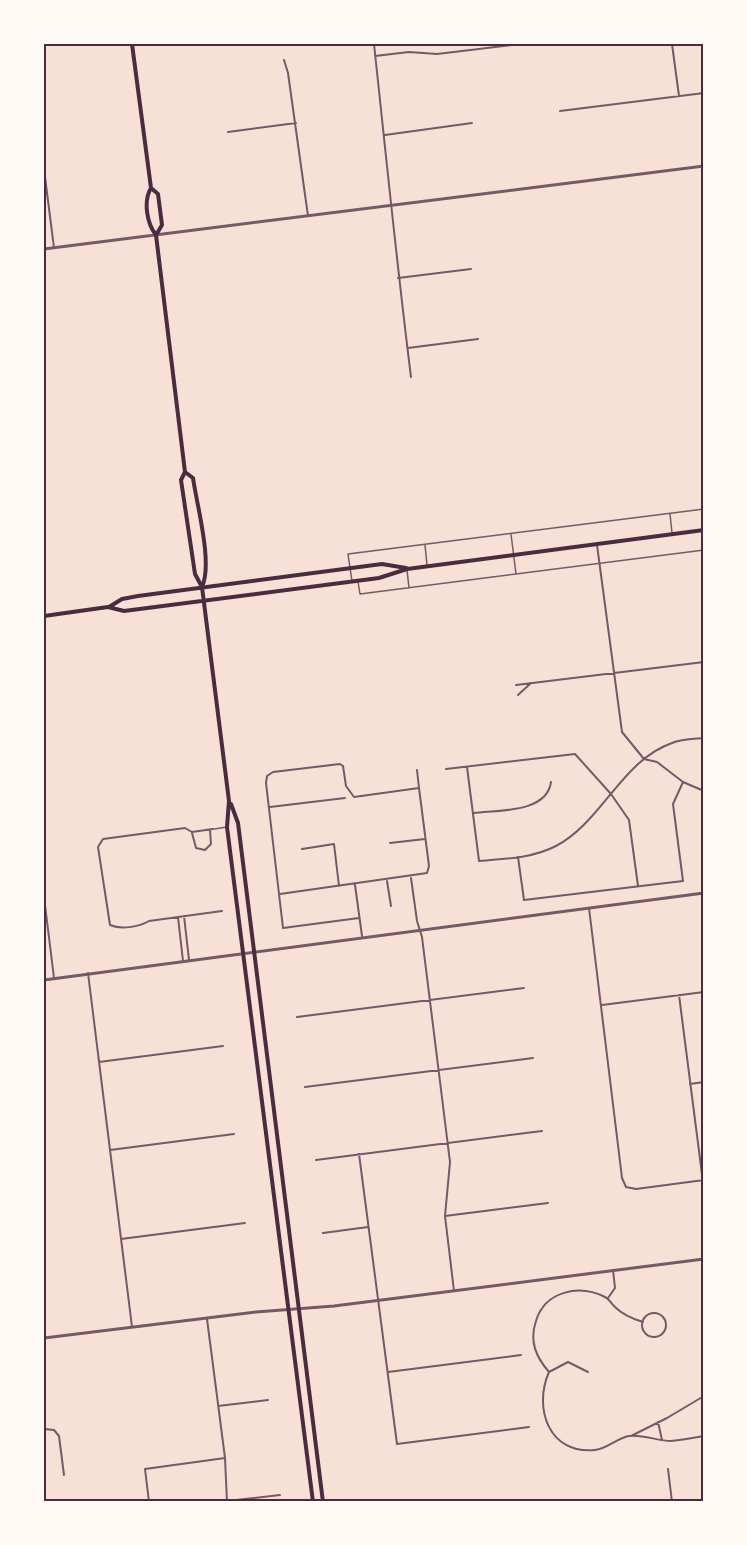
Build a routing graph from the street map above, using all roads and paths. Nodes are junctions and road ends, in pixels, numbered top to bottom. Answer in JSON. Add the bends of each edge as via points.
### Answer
{"nodes":[{"id":1,"x":132,"y":44,"type":"edge"},
{"id":2,"x":374,"y":44,"type":"edge"},
{"id":3,"x":520,"y":44,"type":"edge"},
{"id":4,"x":672,"y":44,"type":"edge"},
{"id":5,"x":375,"y":56,"type":"junction"},
{"id":6,"x":284,"y":60,"type":"dead end"},
{"id":7,"x":704,"y":93,"type":"edge"},
{"id":8,"x":679,"y":96,"type":"junction"},
{"id":9,"x":560,"y":111,"type":"dead end"},
{"id":10,"x":296,"y":123,"type":"junction"},
{"id":11,"x":472,"y":123,"type":"dead end"},
{"id":12,"x":228,"y":132,"type":"dead end"},
{"id":13,"x":385,"y":135,"type":"junction"},
{"id":14,"x":704,"y":166,"type":"edge"},
{"id":15,"x":44,"y":169,"type":"edge"},
{"id":16,"x":151,"y":188,"type":"junction"},
{"id":17,"x":390,"y":206,"type":"junction"},
{"id":18,"x":308,"y":216,"type":"junction"},
{"id":19,"x":156,"y":235,"type":"junction"},
{"id":20,"x":54,"y":248,"type":"junction"},
{"id":21,"x":44,"y":249,"type":"edge"},
{"id":22,"x":471,"y":269,"type":"dead end"},
{"id":23,"x":398,"y":278,"type":"junction"},
{"id":24,"x":478,"y":339,"type":"dead end"},
{"id":25,"x":408,"y":348,"type":"junction"},
{"id":26,"x":411,"y":377,"type":"dead end"},
{"id":27,"x":185,"y":472,"type":"junction"},
{"id":28,"x":704,"y":509,"type":"edge"},
{"id":29,"x":670,"y":513,"type":"junction"},
{"id":30,"x":704,"y":530,"type":"edge"},
{"id":31,"x":511,"y":533,"type":"junction"},
{"id":32,"x":672,"y":534,"type":"junction"},
{"id":33,"x":425,"y":545,"type":"junction"},
{"id":34,"x":597,"y":545,"type":"junction"},
{"id":35,"x":704,"y":550,"type":"edge"},
{"id":36,"x":514,"y":555,"type":"junction"},
{"id":37,"x":599,"y":564,"type":"junction"},
{"id":38,"x":427,"y":566,"type":"junction"},
{"id":39,"x":350,"y":568,"type":"junction"},
{"id":40,"x":407,"y":569,"type":"junction"},
{"id":41,"x":516,"y":574,"type":"junction"},
{"id":42,"x":358,"y":580,"type":"junction"},
{"id":43,"x":352,"y":581,"type":"junction"},
{"id":44,"x":202,"y":587,"type":"junction"},
{"id":45,"x":409,"y":588,"type":"junction"},
{"id":46,"x":203,"y":602,"type":"junction"},
{"id":47,"x":108,"y":607,"type":"junction"},
{"id":48,"x":44,"y":616,"type":"edge"},
{"id":49,"x":704,"y":662,"type":"edge"},
{"id":50,"x":613,"y":673,"type":"junction"},
{"id":51,"x":531,"y":682,"type":"junction"},
{"id":52,"x":516,"y":685,"type":"dead end"},
{"id":53,"x":518,"y":695,"type":"dead end"},
{"id":54,"x":704,"y":738,"type":"edge"},
{"id":55,"x":644,"y":759,"type":"junction"},
{"id":56,"x":467,"y":767,"type":"junction"},
{"id":57,"x":446,"y":769,"type":"dead end"},
{"id":58,"x":417,"y":770,"type":"dead end"},
{"id":59,"x":551,"y":782,"type":"dead end"},
{"id":60,"x":683,"y":782,"type":"junction"},
{"id":61,"x":419,"y":788,"type":"junction"},
{"id":62,"x":704,"y":791,"type":"edge"},
{"id":63,"x":611,"y":794,"type":"junction"},
{"id":64,"x":345,"y":798,"type":"dead end"},
{"id":65,"x":229,"y":801,"type":"junction"},
{"id":66,"x":269,"y":808,"type":"junction"},
{"id":67,"x":473,"y":813,"type":"junction"},
{"id":68,"x":228,"y":827,"type":"junction"},
{"id":69,"x":212,"y":829,"type":"junction"},
{"id":70,"x":192,"y":832,"type":"junction"},
{"id":71,"x":425,"y":839,"type":"junction"},
{"id":72,"x":390,"y":843,"type":"dead end"},
{"id":73,"x":302,"y":849,"type":"dead end"},
{"id":74,"x":518,"y":857,"type":"junction"},
{"id":75,"x":411,"y":877,"type":"junction"},
{"id":76,"x":387,"y":881,"type":"junction"},
{"id":77,"x":355,"y":885,"type":"junction"},
{"id":78,"x":339,"y":886,"type":"junction"},
{"id":79,"x":638,"y":886,"type":"junction"},
{"id":80,"x":704,"y":893,"type":"edge"},
{"id":81,"x":280,"y":894,"type":"junction"},
{"id":82,"x":44,"y":897,"type":"edge"},
{"id":83,"x":391,"y":906,"type":"dead end"},
{"id":84,"x":589,"y":908,"type":"junction"},
{"id":85,"x":222,"y":911,"type":"dead end"},
{"id":86,"x":184,"y":916,"type":"junction"},
{"id":87,"x":178,"y":917,"type":"junction"},
{"id":88,"x":359,"y":918,"type":"junction"},
{"id":89,"x":419,"y":929,"type":"junction"},
{"id":90,"x":362,"y":936,"type":"junction"},
{"id":91,"x":254,"y":951,"type":"junction"},
{"id":92,"x":243,"y":952,"type":"junction"},
{"id":93,"x":189,"y":960,"type":"junction"},
{"id":94,"x":183,"y":961,"type":"junction"},
{"id":95,"x":88,"y":974,"type":"junction"},
{"id":96,"x":54,"y":978,"type":"junction"},
{"id":97,"x":44,"y":980,"type":"edge"},
{"id":98,"x":524,"y":988,"type":"dead end"},
{"id":99,"x":704,"y":992,"type":"edge"},
{"id":100,"x":679,"y":995,"type":"junction"},
{"id":101,"x":430,"y":1000,"type":"junction"},
{"id":102,"x":601,"y":1005,"type":"junction"},
{"id":103,"x":297,"y":1017,"type":"dead end"},
{"id":104,"x":223,"y":1046,"type":"dead end"},
{"id":105,"x":533,"y":1058,"type":"dead end"},
{"id":106,"x":99,"y":1062,"type":"junction"},
{"id":107,"x":440,"y":1071,"type":"junction"},
{"id":108,"x":704,"y":1083,"type":"edge"},
{"id":109,"x":690,"y":1084,"type":"junction"},
{"id":110,"x":305,"y":1087,"type":"dead end"},
{"id":111,"x":542,"y":1131,"type":"dead end"},
{"id":112,"x":234,"y":1134,"type":"dead end"},
{"id":113,"x":448,"y":1143,"type":"junction"},
{"id":114,"x":110,"y":1150,"type":"junction"},
{"id":115,"x":359,"y":1154,"type":"junction"},
{"id":116,"x":316,"y":1160,"type":"dead end"},
{"id":117,"x":703,"y":1180,"type":"edge"},
{"id":118,"x":704,"y":1190,"type":"edge"},
{"id":119,"x":548,"y":1203,"type":"dead end"},
{"id":120,"x":445,"y":1216,"type":"junction"},
{"id":121,"x":245,"y":1223,"type":"dead end"},
{"id":122,"x":369,"y":1227,"type":"junction"},
{"id":123,"x":323,"y":1233,"type":"dead end"},
{"id":124,"x":121,"y":1239,"type":"junction"},
{"id":125,"x":704,"y":1259,"type":"edge"},
{"id":126,"x":613,"y":1270,"type":"junction"},
{"id":127,"x":454,"y":1291,"type":"junction"},
{"id":128,"x":608,"y":1298,"type":"junction"},
{"id":129,"x":379,"y":1300,"type":"junction"},
{"id":130,"x":300,"y":1309,"type":"junction"},
{"id":131,"x":289,"y":1310,"type":"junction"},
{"id":132,"x":207,"y":1319,"type":"junction"},
{"id":133,"x":643,"y":1322,"type":"junction"},
{"id":134,"x":132,"y":1327,"type":"junction"},
{"id":135,"x":44,"y":1328,"type":"edge"},
{"id":136,"x":44,"y":1338,"type":"edge"},
{"id":137,"x":521,"y":1355,"type":"dead end"},
{"id":138,"x":388,"y":1372,"type":"junction"},
{"id":139,"x":549,"y":1372,"type":"junction"},
{"id":140,"x":588,"y":1372,"type":"dead end"},
{"id":141,"x":704,"y":1396,"type":"edge"},
{"id":142,"x":268,"y":1400,"type":"dead end"},
{"id":143,"x":218,"y":1406,"type":"junction"},
{"id":144,"x":658,"y":1422,"type":"junction"},
{"id":145,"x":529,"y":1427,"type":"dead end"},
{"id":146,"x":45,"y":1428,"type":"edge"},
{"id":147,"x":631,"y":1436,"type":"junction"},
{"id":148,"x":704,"y":1436,"type":"edge"},
{"id":149,"x":662,"y":1440,"type":"junction"},
{"id":150,"x":225,"y":1458,"type":"junction"},
{"id":151,"x":668,"y":1469,"type":"dead end"},
{"id":152,"x":64,"y":1475,"type":"dead end"},
{"id":153,"x":280,"y":1495,"type":"dead end"},
{"id":154,"x":226,"y":1501,"type":"edge"},
{"id":155,"x":149,"y":1502,"type":"edge"},
{"id":156,"x":313,"y":1502,"type":"edge"},
{"id":157,"x":324,"y":1502,"type":"edge"},
{"id":158,"x":672,"y":1502,"type":"edge"}],
"edges":[{"from":1,"to":16,"type":"main road"},
{"from":2,"to":5,"type":"street"},
{"from":3,"to":5,"type":"street","via":[[437,54]]},
{"from":4,"to":8,"type":"street"},
{"from":5,"to":13,"type":"street"},
{"from":6,"to":10,"type":"street"},
{"from":7,"to":8,"type":"street"},
{"from":8,"to":9,"type":"street"},
{"from":10,"to":12,"type":"street"},
{"from":10,"to":18,"type":"street"},
{"from":11,"to":13,"type":"street"},
{"from":13,"to":17,"type":"street"},
{"from":14,"to":17,"type":"street"},
{"from":15,"to":20,"type":"street"},
{"from":16,"to":19,"type":"main road","via":[[146,195],[149,222]]},
{"from":16,"to":19,"type":"main road","via":[[158,194],[162,225]]},
{"from":17,"to":18,"type":"street"},
{"from":17,"to":23,"type":"street"},
{"from":18,"to":19,"type":"street"},
{"from":19,"to":20,"type":"street"},
{"from":19,"to":27,"type":"main road"},
{"from":20,"to":21,"type":"street"},
{"from":22,"to":23,"type":"street"},
{"from":23,"to":25,"type":"street"},
{"from":24,"to":25,"type":"street"},
{"from":25,"to":26,"type":"street"},
{"from":27,"to":44,"type":"main road","via":[[181,480],[195,574]]},
{"from":27,"to":44,"type":"main road","via":[[193,478],[207,576]]},
{"from":28,"to":29,"type":"lane"},
{"from":29,"to":31,"type":"lane"},
{"from":29,"to":32,"type":"lane"},
{"from":30,"to":32,"type":"main road"},
{"from":31,"to":33,"type":"lane"},
{"from":31,"to":36,"type":"lane"},
{"from":32,"to":34,"type":"main road"},
{"from":33,"to":38,"type":"lane"},
{"from":33,"to":39,"type":"lane","via":[[348,554]]},
{"from":34,"to":36,"type":"main road"},
{"from":34,"to":37,"type":"street"},
{"from":35,"to":37,"type":"lane"},
{"from":36,"to":38,"type":"main road"},
{"from":36,"to":41,"type":"lane"},
{"from":37,"to":41,"type":"lane"},
{"from":37,"to":50,"type":"street"},
{"from":38,"to":40,"type":"main road"},
{"from":39,"to":40,"type":"main road","via":[[382,564]]},
{"from":39,"to":43,"type":"lane"},
{"from":39,"to":44,"type":"main road"},
{"from":40,"to":42,"type":"main road"},
{"from":40,"to":45,"type":"lane"},
{"from":41,"to":45,"type":"lane"},
{"from":42,"to":43,"type":"main road"},
{"from":42,"to":45,"type":"lane","via":[[360,594]]},
{"from":43,"to":46,"type":"main road"},
{"from":44,"to":46,"type":"main road"},
{"from":44,"to":47,"type":"main road","via":[[122,598]]},
{"from":46,"to":47,"type":"main road","via":[[124,611]]},
{"from":46,"to":65,"type":"main road"},
{"from":47,"to":48,"type":"main road"},
{"from":49,"to":50,"type":"street"},
{"from":50,"to":51,"type":"street"},
{"from":50,"to":55,"type":"street","via":[[621,732]]},
{"from":51,"to":52,"type":"street"},
{"from":51,"to":53,"type":"street"},
{"from":54,"to":55,"type":"street","via":[[674,742]]},
{"from":55,"to":60,"type":"street","via":[[657,762]]},
{"from":55,"to":63,"type":"street"},
{"from":56,"to":57,"type":"street"},
{"from":56,"to":63,"type":"street","via":[[575,754]]},
{"from":56,"to":67,"type":"street"},
{"from":58,"to":61,"type":"street"},
{"from":59,"to":67,"type":"street","via":[[547,794],[530,805]]},
{"from":60,"to":62,"type":"street"},
{"from":60,"to":79,"type":"street","via":[[673,804],[682,881]]},
{"from":61,"to":66,"type":"street","via":[[354,796],[346,786],[340,764],[273,772],[267,776]]},
{"from":61,"to":71,"type":"street"},
{"from":63,"to":74,"type":"street","via":[[569,837],[537,853]]},
{"from":63,"to":79,"type":"street","via":[[629,820]]},
{"from":64,"to":66,"type":"street"},
{"from":65,"to":68,"type":"main road"},
{"from":65,"to":91,"type":"main road","via":[[238,823]]},
{"from":66,"to":81,"type":"street"},
{"from":67,"to":74,"type":"street","via":[[479,861]]},
{"from":68,"to":69,"type":"lane"},
{"from":68,"to":92,"type":"main road"},
{"from":69,"to":70,"type":"street"},
{"from":69,"to":70,"type":"street","via":[[211,844],[205,850],[196,848]]},
{"from":70,"to":87,"type":"street","via":[[185,828],[103,839],[98,847],[110,925],[142,925]]},
{"from":71,"to":72,"type":"street"},
{"from":71,"to":75,"type":"street","via":[[427,873]]},
{"from":73,"to":78,"type":"street","via":[[334,844]]},
{"from":74,"to":79,"type":"street","via":[[524,900]]},
{"from":75,"to":76,"type":"street"},
{"from":75,"to":89,"type":"street"},
{"from":76,"to":77,"type":"street"},
{"from":76,"to":83,"type":"street"},
{"from":77,"to":78,"type":"street"},
{"from":77,"to":88,"type":"street"},
{"from":78,"to":81,"type":"street"},
{"from":80,"to":84,"type":"street"},
{"from":81,"to":88,"type":"street","via":[[284,928]]},
{"from":82,"to":96,"type":"street"},
{"from":84,"to":89,"type":"street"},
{"from":84,"to":102,"type":"street"},
{"from":85,"to":86,"type":"street"},
{"from":86,"to":87,"type":"street"},
{"from":86,"to":93,"type":"street"},
{"from":87,"to":94,"type":"street"},
{"from":88,"to":90,"type":"street"},
{"from":89,"to":90,"type":"street"},
{"from":89,"to":101,"type":"street"},
{"from":90,"to":91,"type":"street"},
{"from":91,"to":92,"type":"street"},
{"from":91,"to":130,"type":"main road"},
{"from":92,"to":93,"type":"street"},
{"from":92,"to":131,"type":"main road"},
{"from":93,"to":94,"type":"street"},
{"from":94,"to":95,"type":"street"},
{"from":95,"to":96,"type":"street"},
{"from":95,"to":106,"type":"street"},
{"from":96,"to":97,"type":"street"},
{"from":98,"to":101,"type":"street"},
{"from":99,"to":100,"type":"street"},
{"from":100,"to":102,"type":"street"},
{"from":100,"to":109,"type":"street"},
{"from":101,"to":103,"type":"street"},
{"from":101,"to":107,"type":"street"},
{"from":102,"to":117,"type":"street","via":[[626,1187]]},
{"from":104,"to":106,"type":"street"},
{"from":105,"to":107,"type":"street"},
{"from":106,"to":114,"type":"street"},
{"from":107,"to":110,"type":"street"},
{"from":107,"to":113,"type":"street"},
{"from":108,"to":109,"type":"street"},
{"from":109,"to":117,"type":"street"},
{"from":111,"to":113,"type":"street"},
{"from":112,"to":114,"type":"street"},
{"from":113,"to":115,"type":"street"},
{"from":113,"to":120,"type":"street"},
{"from":114,"to":124,"type":"street"},
{"from":115,"to":116,"type":"street"},
{"from":115,"to":122,"type":"street"},
{"from":117,"to":118,"type":"street"},
{"from":119,"to":120,"type":"street"},
{"from":120,"to":127,"type":"street"},
{"from":121,"to":124,"type":"street"},
{"from":122,"to":123,"type":"street"},
{"from":122,"to":129,"type":"street"},
{"from":124,"to":134,"type":"street"},
{"from":125,"to":126,"type":"street"},
{"from":126,"to":127,"type":"street"},
{"from":126,"to":128,"type":"street","via":[[615,1288]]},
{"from":127,"to":129,"type":"street"},
{"from":128,"to":133,"type":"street","via":[[627,1316]]},
{"from":128,"to":139,"type":"street","via":[[579,1289],[563,1293],[544,1306],[532,1334],[536,1354]]},
{"from":129,"to":130,"type":"street"},
{"from":129,"to":138,"type":"street"},
{"from":130,"to":131,"type":"street"},
{"from":130,"to":157,"type":"main road"},
{"from":131,"to":132,"type":"street"},
{"from":131,"to":156,"type":"main road"},
{"from":132,"to":134,"type":"street"},
{"from":132,"to":143,"type":"street"},
{"from":133,"to":133,"type":"street","via":[[644,1331],[651,1336],[659,1336],[665,1329],[665,1320],[658,1314],[649,1315]]},
{"from":134,"to":136,"type":"street"},
{"from":135,"to":136,"type":"street"},
{"from":137,"to":138,"type":"street"},
{"from":138,"to":145,"type":"street","via":[[397,1444]]},
{"from":139,"to":140,"type":"street","via":[[568,1362]]},
{"from":139,"to":147,"type":"street","via":[[541,1393],[543,1414],[562,1442],[592,1450]]},
{"from":141,"to":144,"type":"street"},
{"from":142,"to":143,"type":"street"},
{"from":143,"to":150,"type":"street"},
{"from":144,"to":147,"type":"street"},
{"from":144,"to":149,"type":"street"},
{"from":146,"to":152,"type":"street","via":[[59,1436]]},
{"from":147,"to":149,"type":"street"},
{"from":148,"to":149,"type":"street"},
{"from":150,"to":154,"type":"street"},
{"from":150,"to":155,"type":"street","via":[[145,1469]]},
{"from":151,"to":158,"type":"street"},
{"from":153,"to":154,"type":"street"}]}
